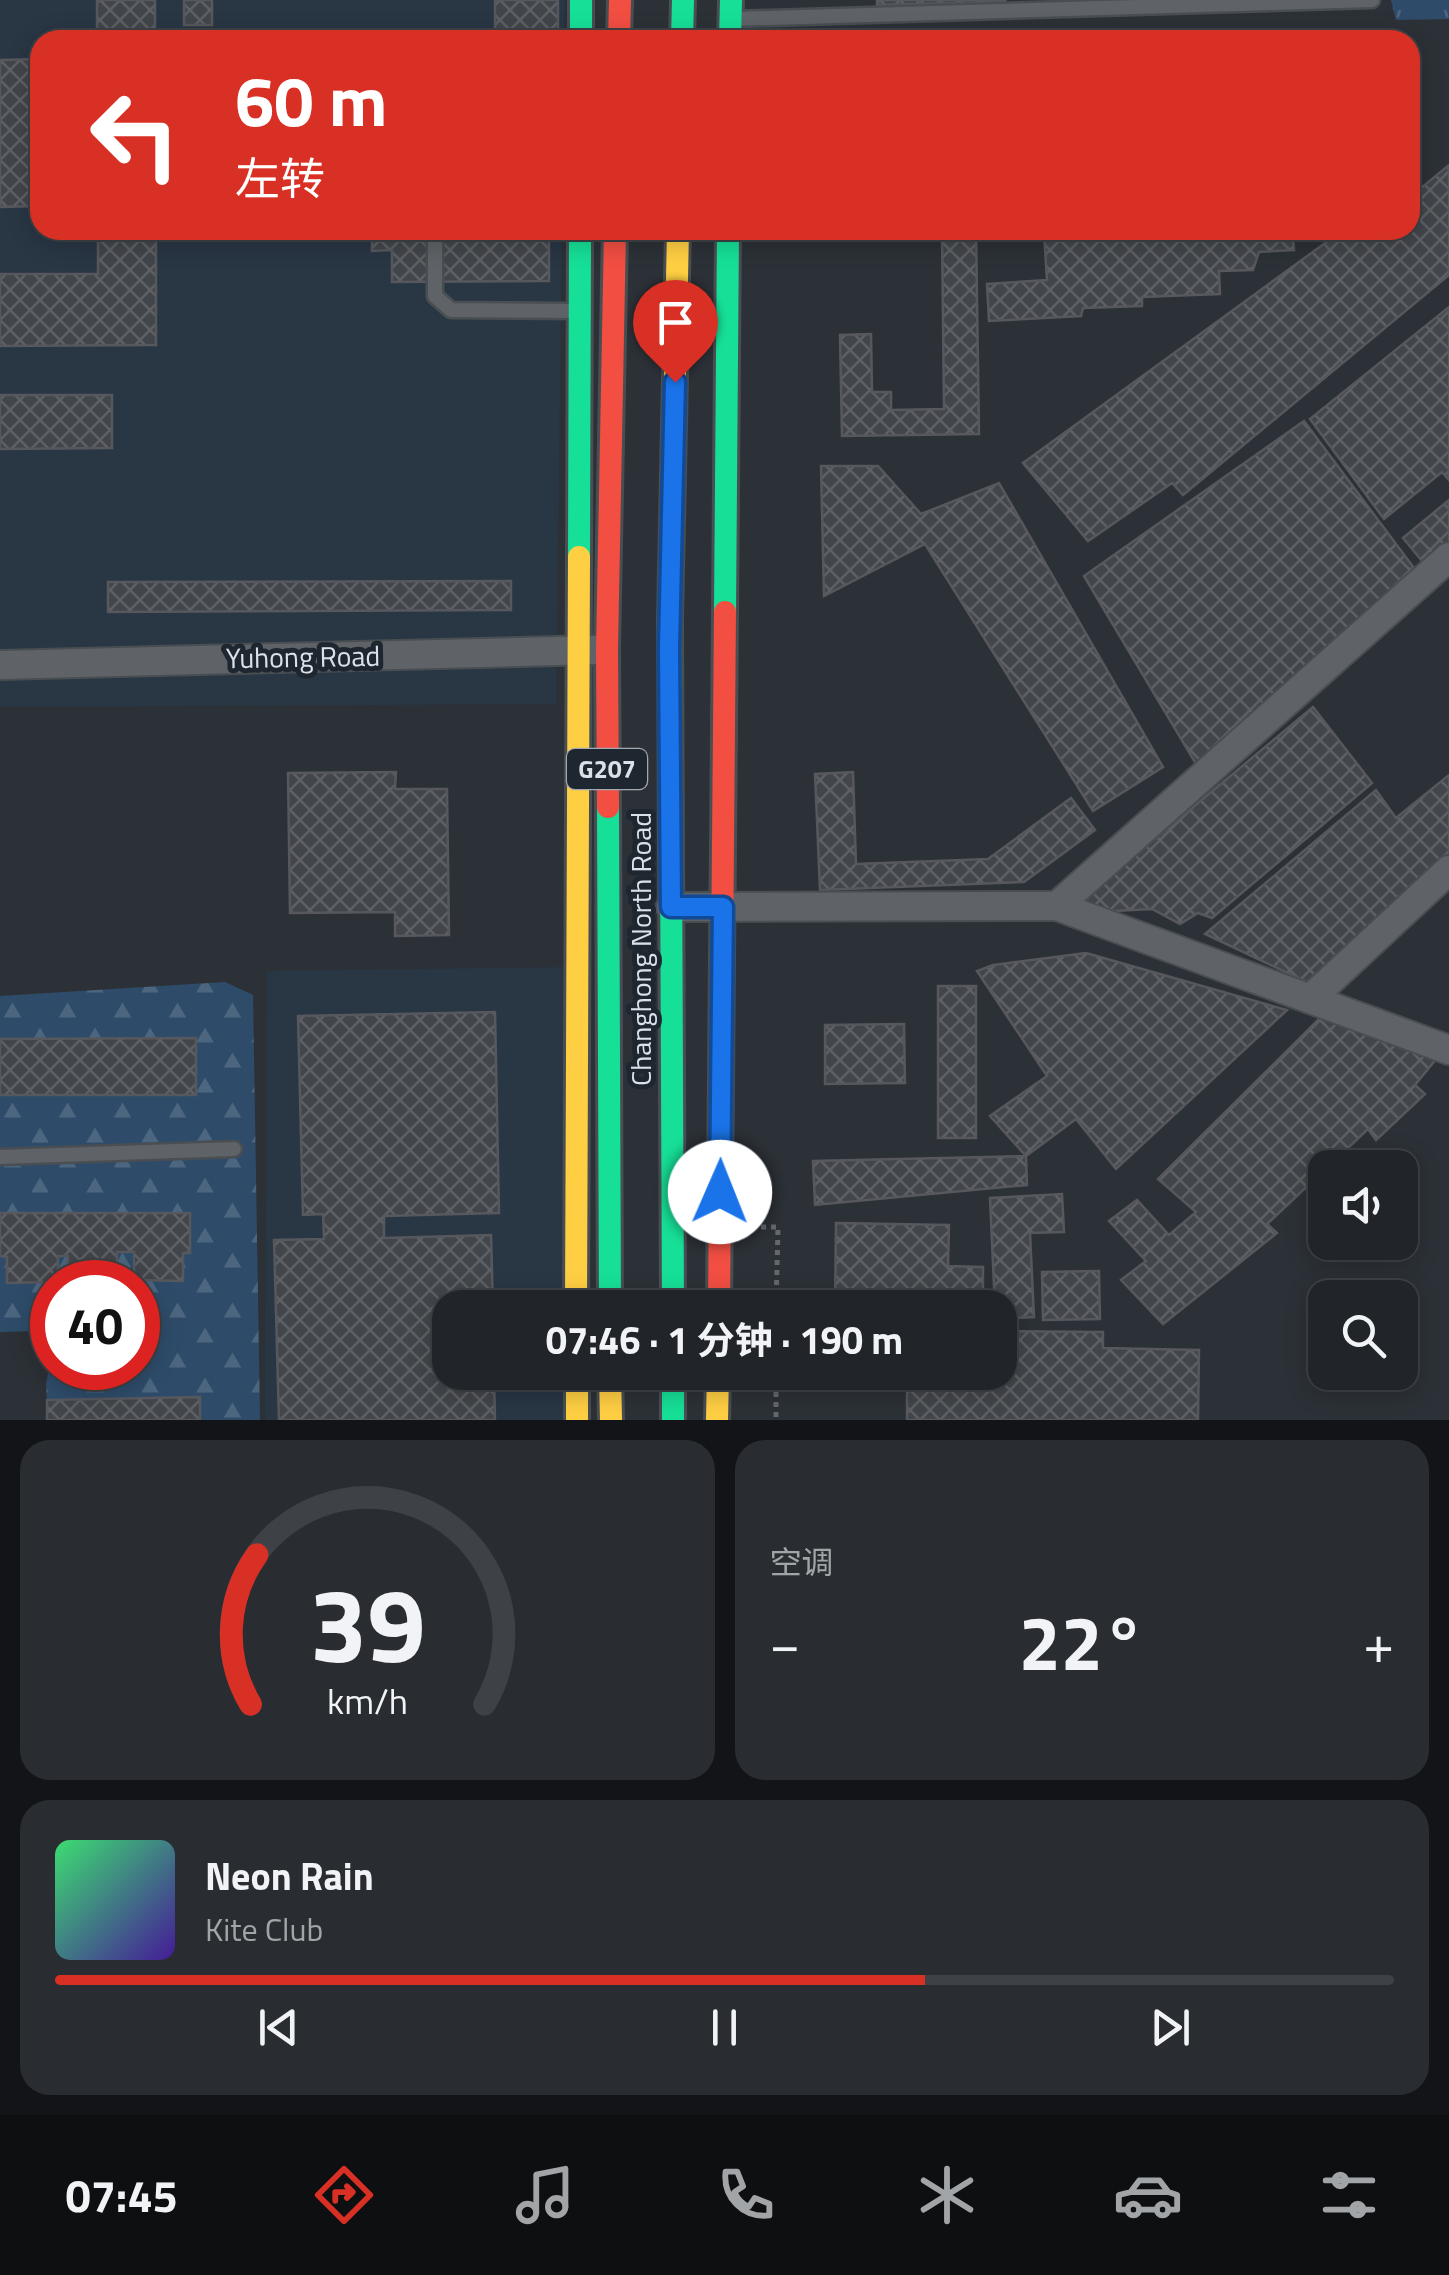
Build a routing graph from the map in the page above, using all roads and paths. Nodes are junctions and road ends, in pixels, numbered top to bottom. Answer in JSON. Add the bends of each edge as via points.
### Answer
{"nodes":[{"id":1,"x":581,"y":0,"type":"edge"},
{"id":2,"x":620,"y":0,"type":"edge"},
{"id":3,"x":1372,"y":0,"type":"edge"},
{"id":4,"x":706,"y":20,"type":"edge"},
{"id":5,"x":581,"y":30,"type":"edge"},
{"id":6,"x":619,"y":30,"type":"edge"},
{"id":7,"x":435,"y":240,"type":"edge"},
{"id":8,"x":580,"y":240,"type":"edge"},
{"id":9,"x":615,"y":240,"type":"edge"},
{"id":10,"x":678,"y":240,"type":"edge"},
{"id":11,"x":728,"y":240,"type":"edge"},
{"id":12,"x":580,"y":312,"type":"junction"},
{"id":13,"x":1449,"y":557,"type":"edge"},
{"id":14,"x":606,"y":649,"type":"junction"},
{"id":15,"x":578,"y":650,"type":"junction"},
{"id":16,"x":0,"y":665,"type":"edge"},
{"id":17,"x":1449,"y":870,"type":"edge"},
{"id":18,"x":1057,"y":906,"type":"junction"},
{"id":19,"x":671,"y":907,"type":"junction"},
{"id":20,"x":723,"y":907,"type":"junction"},
{"id":21,"x":1310,"y":999,"type":"junction"},
{"id":22,"x":1449,"y":1050,"type":"edge"},
{"id":23,"x":234,"y":1149,"type":"dead end"},
{"id":24,"x":0,"y":1157,"type":"edge"},
{"id":25,"x":778,"y":1227,"type":"dead end"},
{"id":26,"x":576,"y":1290,"type":"edge"},
{"id":27,"x":610,"y":1290,"type":"edge"},
{"id":28,"x":673,"y":1290,"type":"edge"},
{"id":29,"x":718,"y":1290,"type":"edge"},
{"id":30,"x":776,"y":1290,"type":"edge"},
{"id":31,"x":576,"y":1390,"type":"edge"},
{"id":32,"x":610,"y":1390,"type":"edge"},
{"id":33,"x":673,"y":1390,"type":"edge"},
{"id":34,"x":718,"y":1390,"type":"edge"},
{"id":35,"x":776,"y":1390,"type":"edge"},
{"id":36,"x":576,"y":1420,"type":"edge"},
{"id":37,"x":611,"y":1420,"type":"edge"},
{"id":38,"x":673,"y":1420,"type":"edge"},
{"id":39,"x":717,"y":1420,"type":"edge"},
{"id":40,"x":776,"y":1420,"type":"edge"}],
"edges":[{"from":1,"to":5,"type":"main road"},
{"from":2,"to":6,"type":"main road"},
{"from":3,"to":4,"type":"lane"},
{"from":7,"to":12,"type":"lane","via":[[435,296],[451,310]]},
{"from":8,"to":12,"type":"main road"},
{"from":9,"to":14,"type":"main road","name":"Changhong North Road","number":"G207"},
{"from":10,"to":19,"type":"main road","name":"Changhong North Road","number":"G207"},
{"from":11,"to":20,"type":"main road"},
{"from":12,"to":15,"type":"main road"},
{"from":13,"to":18,"type":"street"},
{"from":14,"to":15,"type":"street","name":"Yuhong Road"},
{"from":14,"to":27,"type":"main road","name":"Changhong North Road","number":"G207"},
{"from":15,"to":16,"type":"street","name":"Yuhong Road"},
{"from":15,"to":26,"type":"main road"},
{"from":17,"to":21,"type":"street"},
{"from":18,"to":20,"type":"street"},
{"from":18,"to":21,"type":"street"},
{"from":19,"to":20,"type":"street"},
{"from":19,"to":28,"type":"main road","name":"Changhong North Road","number":"G207"},
{"from":20,"to":29,"type":"main road"},
{"from":21,"to":22,"type":"street"},
{"from":23,"to":24,"type":"lane"},
{"from":25,"to":30,"type":"path"},
{"from":31,"to":36,"type":"main road"},
{"from":32,"to":37,"type":"main road"},
{"from":33,"to":38,"type":"main road"},
{"from":34,"to":39,"type":"main road"},
{"from":35,"to":40,"type":"path"}]}
